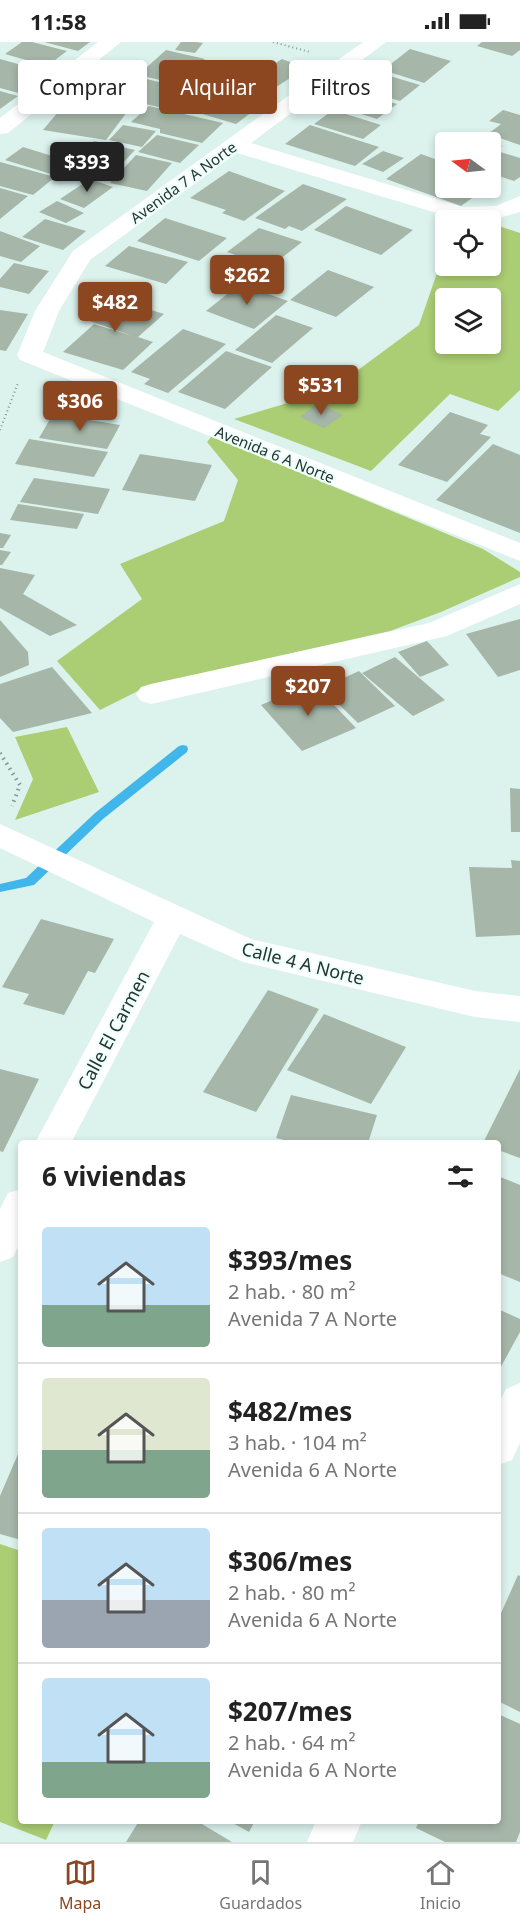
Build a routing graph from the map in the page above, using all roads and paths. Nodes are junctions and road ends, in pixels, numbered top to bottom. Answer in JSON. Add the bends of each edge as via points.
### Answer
{"nodes":[{"id":1,"x":111,"y":42,"type":"edge"},
{"id":2,"x":376,"y":42,"type":"edge"},
{"id":3,"x":0,"y":128,"type":"edge"},
{"id":4,"x":235,"y":145,"type":"junction"},
{"id":5,"x":520,"y":203,"type":"edge"},
{"id":6,"x":29,"y":356,"type":"junction"},
{"id":7,"x":0,"y":430,"type":"edge"},
{"id":8,"x":520,"y":553,"type":"edge"},
{"id":9,"x":520,"y":593,"type":"edge"},
{"id":10,"x":151,"y":693,"type":"dead end"},
{"id":11,"x":0,"y":753,"type":"edge"},
{"id":12,"x":0,"y":835,"type":"edge"},
{"id":13,"x":173,"y":917,"type":"junction"},
{"id":14,"x":520,"y":1009,"type":"edge"},
{"id":15,"x":55,"y":1140,"type":"edge"},
{"id":16,"x":13,"y":1205,"type":"edge"},
{"id":17,"x":0,"y":1246,"type":"edge"},
{"id":18,"x":520,"y":1401,"type":"edge"},
{"id":19,"x":501,"y":1441,"type":"edge"},
{"id":20,"x":338,"y":1824,"type":"edge"},
{"id":21,"x":330,"y":1842,"type":"edge"}],
"edges":[{"from":1,"to":3,"type":"street"},
{"from":2,"to":4,"type":"street","name":"Avenida 7 A Norte"},
{"from":4,"to":5,"type":"street","via":[[460,214],[484,215],[510,210]]},
{"from":4,"to":6,"type":"street","name":"Avenida 7 A Norte","via":[[81,256],[47,311]]},
{"from":6,"to":7,"type":"path"},
{"from":6,"to":8,"type":"street","name":"Avenida 6 A Norte"},
{"from":9,"to":10,"type":"street","via":[[437,630]]},
{"from":11,"to":12,"type":"path","via":[[20,785]]},
{"from":12,"to":13,"type":"street","name":"Calle 4 A Norte"},
{"from":13,"to":14,"type":"street","name":"Calle 4 A Norte","via":[[243,950],[475,1004]]},
{"from":13,"to":15,"type":"street","name":"Calle El Carmen"},
{"from":16,"to":17,"type":"street"},
{"from":18,"to":19,"type":"street"},
{"from":20,"to":21,"type":"street"}]}
